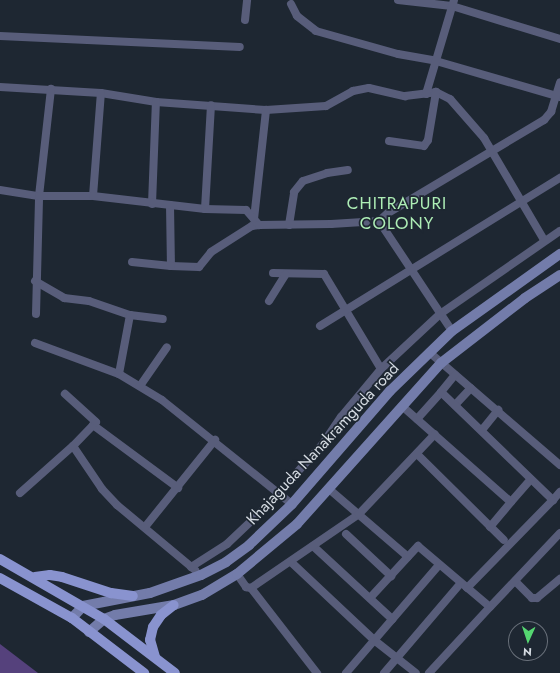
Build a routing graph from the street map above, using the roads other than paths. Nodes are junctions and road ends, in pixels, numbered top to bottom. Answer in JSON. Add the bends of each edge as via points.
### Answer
{"nodes":[{"id":1,"x":247,"y":0,"type":"edge"},
{"id":2,"x":398,"y":0,"type":"edge"},
{"id":3,"x":453,"y":3,"type":"edge"},
{"id":4,"x":291,"y":4,"type":"dead end"},
{"id":5,"x":245,"y":20,"type":"dead end"},
{"id":6,"x":0,"y":36,"type":"edge"},
{"id":7,"x":560,"y":39,"type":"edge"},
{"id":8,"x":240,"y":48,"type":"dead end"},
{"id":9,"x":436,"y":61,"type":"junction"},
{"id":10,"x":560,"y":82,"type":"edge"},
{"id":11,"x":0,"y":87,"type":"edge"},
{"id":12,"x":51,"y":89,"type":"junction"},
{"id":13,"x":436,"y":92,"type":"junction"},
{"id":14,"x":101,"y":93,"type":"junction"},
{"id":15,"x":426,"y":94,"type":"junction"},
{"id":16,"x":558,"y":96,"type":"edge"},
{"id":17,"x":156,"y":102,"type":"junction"},
{"id":18,"x":211,"y":105,"type":"junction"},
{"id":19,"x":266,"y":110,"type":"junction"},
{"id":20,"x":389,"y":141,"type":"dead end"},
{"id":21,"x":492,"y":150,"type":"junction"},
{"id":22,"x":348,"y":170,"type":"dead end"},
{"id":23,"x":560,"y":178,"type":"edge"},
{"id":24,"x":0,"y":190,"type":"edge"},
{"id":25,"x":39,"y":196,"type":"junction"},
{"id":26,"x":93,"y":196,"type":"junction"},
{"id":27,"x":522,"y":202,"type":"junction"},
{"id":28,"x":152,"y":204,"type":"junction"},
{"id":29,"x":170,"y":205,"type":"junction"},
{"id":30,"x":204,"y":209,"type":"junction"},
{"id":31,"x":380,"y":220,"type":"junction"},
{"id":32,"x":257,"y":222,"type":"junction"},
{"id":33,"x":289,"y":225,"type":"junction"},
{"id":34,"x":560,"y":231,"type":"edge"},
{"id":35,"x":544,"y":240,"type":"junction"},
{"id":36,"x":560,"y":254,"type":"edge"},
{"id":37,"x":132,"y":262,"type":"dead end"},
{"id":38,"x":171,"y":266,"type":"junction"},
{"id":39,"x":413,"y":271,"type":"junction"},
{"id":40,"x":273,"y":273,"type":"dead end"},
{"id":41,"x":285,"y":275,"type":"junction"},
{"id":42,"x":560,"y":275,"type":"edge"},
{"id":43,"x":35,"y":281,"type":"junction"},
{"id":44,"x":269,"y":301,"type":"dead end"},
{"id":45,"x":345,"y":312,"type":"junction"},
{"id":46,"x":36,"y":314,"type":"dead end"},
{"id":47,"x":440,"y":314,"type":"junction"},
{"id":48,"x":130,"y":315,"type":"junction"},
{"id":49,"x":163,"y":319,"type":"dead end"},
{"id":50,"x":320,"y":326,"type":"dead end"},
{"id":51,"x":452,"y":331,"type":"junction"},
{"id":52,"x":35,"y":343,"type":"dead end"},
{"id":53,"x":167,"y":347,"type":"dead end"},
{"id":54,"x":429,"y":352,"type":"junction"},
{"id":55,"x":441,"y":363,"type":"junction"},
{"id":56,"x":381,"y":369,"type":"junction"},
{"id":57,"x":119,"y":374,"type":"junction"},
{"id":58,"x":455,"y":375,"type":"junction"},
{"id":59,"x":140,"y":386,"type":"junction"},
{"id":60,"x":470,"y":388,"type":"junction"},
{"id":61,"x":441,"y":392,"type":"junction"},
{"id":62,"x":65,"y":394,"type":"dead end"},
{"id":63,"x":455,"y":405,"type":"junction"},
{"id":64,"x":402,"y":406,"type":"junction"},
{"id":65,"x":498,"y":410,"type":"junction"},
{"id":66,"x":417,"y":419,"type":"junction"},
{"id":67,"x":93,"y":425,"type":"junction"},
{"id":68,"x":482,"y":430,"type":"junction"},
{"id":69,"x":435,"y":434,"type":"junction"},
{"id":70,"x":215,"y":440,"type":"junction"},
{"id":71,"x":73,"y":446,"type":"junction"},
{"id":72,"x":417,"y":454,"type":"junction"},
{"id":73,"x":560,"y":465,"type":"edge"},
{"id":74,"x":531,"y":479,"type":"junction"},
{"id":75,"x":178,"y":488,"type":"junction"},
{"id":76,"x":329,"y":488,"type":"junction"},
{"id":77,"x":20,"y":492,"type":"dead end"},
{"id":78,"x":560,"y":492,"type":"edge"},
{"id":79,"x":280,"y":493,"type":"junction"},
{"id":80,"x":553,"y":500,"type":"junction"},
{"id":81,"x":511,"y":502,"type":"junction"},
{"id":82,"x":292,"y":504,"type":"junction"},
{"id":83,"x":359,"y":514,"type":"junction"},
{"id":84,"x":145,"y":527,"type":"junction"},
{"id":85,"x":490,"y":527,"type":"junction"},
{"id":86,"x":560,"y":533,"type":"edge"},
{"id":87,"x":346,"y":534,"type":"dead end"},
{"id":88,"x":504,"y":540,"type":"dead end"},
{"id":89,"x":313,"y":546,"type":"junction"},
{"id":90,"x":408,"y":557,"type":"junction"},
{"id":91,"x":0,"y":559,"type":"edge"},
{"id":92,"x":291,"y":562,"type":"junction"},
{"id":93,"x":440,"y":565,"type":"junction"},
{"id":94,"x":191,"y":567,"type":"junction"},
{"id":95,"x":237,"y":574,"type":"junction"},
{"id":96,"x":201,"y":575,"type":"junction"},
{"id":97,"x":391,"y":576,"type":"junction"},
{"id":98,"x":36,"y":577,"type":"junction"},
{"id":99,"x":0,"y":578,"type":"edge"},
{"id":100,"x":560,"y":579,"type":"edge"},
{"id":101,"x":515,"y":581,"type":"junction"},
{"id":102,"x":464,"y":585,"type":"junction"},
{"id":103,"x":251,"y":588,"type":"junction"},
{"id":104,"x":133,"y":596,"type":"junction"},
{"id":105,"x":370,"y":598,"type":"junction"},
{"id":106,"x":110,"y":601,"type":"junction"},
{"id":107,"x":174,"y":605,"type":"junction"},
{"id":108,"x":83,"y":606,"type":"junction"},
{"id":109,"x":490,"y":607,"type":"junction"},
{"id":110,"x":115,"y":616,"type":"junction"},
{"id":111,"x":72,"y":618,"type":"junction"},
{"id":112,"x":104,"y":619,"type":"junction"},
{"id":113,"x":392,"y":619,"type":"junction"},
{"id":114,"x":89,"y":632,"type":"junction"},
{"id":115,"x":374,"y":640,"type":"junction"},
{"id":116,"x":155,"y":658,"type":"junction"},
{"id":117,"x":396,"y":658,"type":"junction"},
{"id":118,"x":144,"y":673,"type":"edge"},
{"id":119,"x":175,"y":673,"type":"edge"},
{"id":120,"x":317,"y":673,"type":"edge"},
{"id":121,"x":346,"y":673,"type":"edge"},
{"id":122,"x":384,"y":673,"type":"edge"},
{"id":123,"x":416,"y":673,"type":"edge"},
{"id":124,"x":429,"y":673,"type":"edge"}],
"edges":[{"from":1,"to":5,"type":"street"},
{"from":2,"to":3,"type":"street"},
{"from":3,"to":7,"type":"street"},
{"from":3,"to":9,"type":"street"},
{"from":4,"to":9,"type":"street","via":[[297,16],[316,31],[398,54]]},
{"from":6,"to":8,"type":"street"},
{"from":9,"to":15,"type":"street"},
{"from":9,"to":16,"type":"street"},
{"from":10,"to":16,"type":"street"},
{"from":11,"to":12,"type":"street"},
{"from":12,"to":14,"type":"street"},
{"from":12,"to":25,"type":"street"},
{"from":13,"to":15,"type":"street"},
{"from":13,"to":20,"type":"street","via":[[428,140],[424,146]]},
{"from":13,"to":21,"type":"street","via":[[450,99],[460,109]]},
{"from":14,"to":17,"type":"street"},
{"from":14,"to":26,"type":"street"},
{"from":15,"to":19,"type":"street","via":[[405,96],[369,88],[353,91],[326,106]]},
{"from":16,"to":21,"type":"street","via":[[549,117]]},
{"from":17,"to":18,"type":"street"},
{"from":17,"to":28,"type":"street"},
{"from":18,"to":19,"type":"street"},
{"from":18,"to":30,"type":"street"},
{"from":19,"to":32,"type":"street"},
{"from":21,"to":27,"type":"street"},
{"from":21,"to":31,"type":"street"},
{"from":22,"to":33,"type":"street","via":[[327,173],[303,181],[294,192]]},
{"from":23,"to":27,"type":"street"},
{"from":24,"to":25,"type":"street"},
{"from":25,"to":26,"type":"street"},
{"from":25,"to":43,"type":"street","via":[[39,261]]},
{"from":26,"to":28,"type":"street"},
{"from":27,"to":35,"type":"street"},
{"from":27,"to":39,"type":"street"},
{"from":28,"to":29,"type":"street"},
{"from":29,"to":30,"type":"street"},
{"from":29,"to":38,"type":"street"},
{"from":30,"to":32,"type":"street","via":[[246,210]]},
{"from":31,"to":33,"type":"street"},
{"from":31,"to":39,"type":"street"},
{"from":32,"to":33,"type":"street"},
{"from":32,"to":38,"type":"street","via":[[211,252],[199,267]]},
{"from":34,"to":35,"type":"street"},
{"from":35,"to":47,"type":"street"},
{"from":36,"to":51,"type":"main road","name":"Khajaguda Nanakramguda road"},
{"from":37,"to":38,"type":"street"},
{"from":39,"to":45,"type":"street"},
{"from":39,"to":47,"type":"street"},
{"from":40,"to":41,"type":"street"},
{"from":41,"to":44,"type":"street"},
{"from":41,"to":45,"type":"street","via":[[324,274]]},
{"from":42,"to":55,"type":"main road","name":"Khajaguda Nanakramguda road","via":[[525,298]]},
{"from":43,"to":46,"type":"street"},
{"from":43,"to":48,"type":"street","via":[[64,298],[89,301]]},
{"from":45,"to":50,"type":"street"},
{"from":45,"to":56,"type":"street"},
{"from":47,"to":51,"type":"street"},
{"from":47,"to":56,"type":"street"},
{"from":48,"to":49,"type":"street"},
{"from":48,"to":57,"type":"street"},
{"from":51,"to":54,"type":"main road","name":"Khajaguda Nanakramguda road"},
{"from":52,"to":57,"type":"street"},
{"from":53,"to":59,"type":"street"},
{"from":54,"to":55,"type":"street"},
{"from":54,"to":82,"type":"main road","name":"Khajaguda Nanakramguda road","via":[[390,391]]},
{"from":55,"to":58,"type":"street"},
{"from":55,"to":64,"type":"main road","name":"Khajaguda Nanakramguda road"},
{"from":56,"to":79,"type":"street","via":[[341,417],[322,445]]},
{"from":57,"to":59,"type":"street"},
{"from":58,"to":60,"type":"street"},
{"from":58,"to":61,"type":"street"},
{"from":59,"to":70,"type":"street"},
{"from":60,"to":63,"type":"street"},
{"from":60,"to":65,"type":"street"},
{"from":61,"to":63,"type":"street"},
{"from":61,"to":66,"type":"street"},
{"from":62,"to":67,"type":"street","via":[[96,422]]},
{"from":63,"to":68,"type":"street"},
{"from":64,"to":66,"type":"street"},
{"from":64,"to":76,"type":"main road","name":"Khajaguda Nanakramguda road"},
{"from":65,"to":68,"type":"street"},
{"from":65,"to":73,"type":"street"},
{"from":66,"to":69,"type":"street"},
{"from":67,"to":71,"type":"street"},
{"from":67,"to":75,"type":"street"},
{"from":68,"to":74,"type":"street"},
{"from":69,"to":72,"type":"street"},
{"from":69,"to":81,"type":"street"},
{"from":70,"to":75,"type":"street"},
{"from":70,"to":79,"type":"street"},
{"from":71,"to":77,"type":"street"},
{"from":71,"to":84,"type":"street","via":[[102,489]]},
{"from":72,"to":83,"type":"street"},
{"from":72,"to":85,"type":"street"},
{"from":74,"to":80,"type":"street"},
{"from":74,"to":81,"type":"street"},
{"from":75,"to":84,"type":"street"},
{"from":76,"to":83,"type":"street"},
{"from":76,"to":95,"type":"main road","name":"Khajaguda Nanakramguda road","via":[[297,524]]},
{"from":78,"to":80,"type":"street"},
{"from":79,"to":82,"type":"street"},
{"from":79,"to":94,"type":"street","via":[[227,544]]},
{"from":80,"to":102,"type":"street"},
{"from":81,"to":85,"type":"street"},
{"from":82,"to":96,"type":"main road","name":"Khajaguda Nanakramguda road","via":[[249,545],[226,562]]},
{"from":83,"to":89,"type":"street"},
{"from":83,"to":90,"type":"street"},
{"from":84,"to":94,"type":"street"},
{"from":85,"to":88,"type":"street"},
{"from":86,"to":101,"type":"street"},
{"from":87,"to":97,"type":"street"},
{"from":89,"to":92,"type":"street"},
{"from":89,"to":105,"type":"street"},
{"from":90,"to":93,"type":"street","via":[[418,546]]},
{"from":90,"to":97,"type":"street"},
{"from":91,"to":98,"type":"main road"},
{"from":92,"to":103,"type":"street"},
{"from":92,"to":115,"type":"street"},
{"from":93,"to":102,"type":"street"},
{"from":93,"to":113,"type":"street"},
{"from":94,"to":96,"type":"street"},
{"from":95,"to":103,"type":"street","via":[[246,587]]},
{"from":95,"to":107,"type":"main road","name":"Khajaguda Nanakramguda road","via":[[202,596]]},
{"from":96,"to":104,"type":"main road","name":"Khajaguda Nanakramguda road"},
{"from":97,"to":105,"type":"street"},
{"from":98,"to":104,"type":"main road","via":[[62,577],[111,593]]},
{"from":98,"to":108,"type":"main road"},
{"from":99,"to":111,"type":"main road"},
{"from":100,"to":101,"type":"street","via":[[537,598],[532,598]]},
{"from":101,"to":109,"type":"street"},
{"from":102,"to":109,"type":"street"},
{"from":102,"to":117,"type":"street"},
{"from":103,"to":120,"type":"street"},
{"from":104,"to":106,"type":"main road","name":"Khajaguda Nanakramguda road"},
{"from":105,"to":113,"type":"street"},
{"from":106,"to":108,"type":"main road","name":"Khajaguda Nanakramguda road"},
{"from":106,"to":110,"type":"main road"},
{"from":107,"to":110,"type":"main road","name":"Khajaguda Nanakramguda road"},
{"from":107,"to":116,"type":"main road","via":[[161,615],[154,628],[150,640]]},
{"from":108,"to":111,"type":"main road"},
{"from":108,"to":112,"type":"main road"},
{"from":109,"to":124,"type":"street"},
{"from":110,"to":112,"type":"main road","name":"Khajaguda Nanakramguda road"},
{"from":111,"to":114,"type":"main road"},
{"from":112,"to":114,"type":"main road"},
{"from":112,"to":116,"type":"main road"},
{"from":113,"to":115,"type":"street"},
{"from":114,"to":118,"type":"main road"},
{"from":115,"to":117,"type":"street"},
{"from":115,"to":121,"type":"street"},
{"from":116,"to":119,"type":"main road"},
{"from":117,"to":122,"type":"street"},
{"from":117,"to":123,"type":"street"}]}
